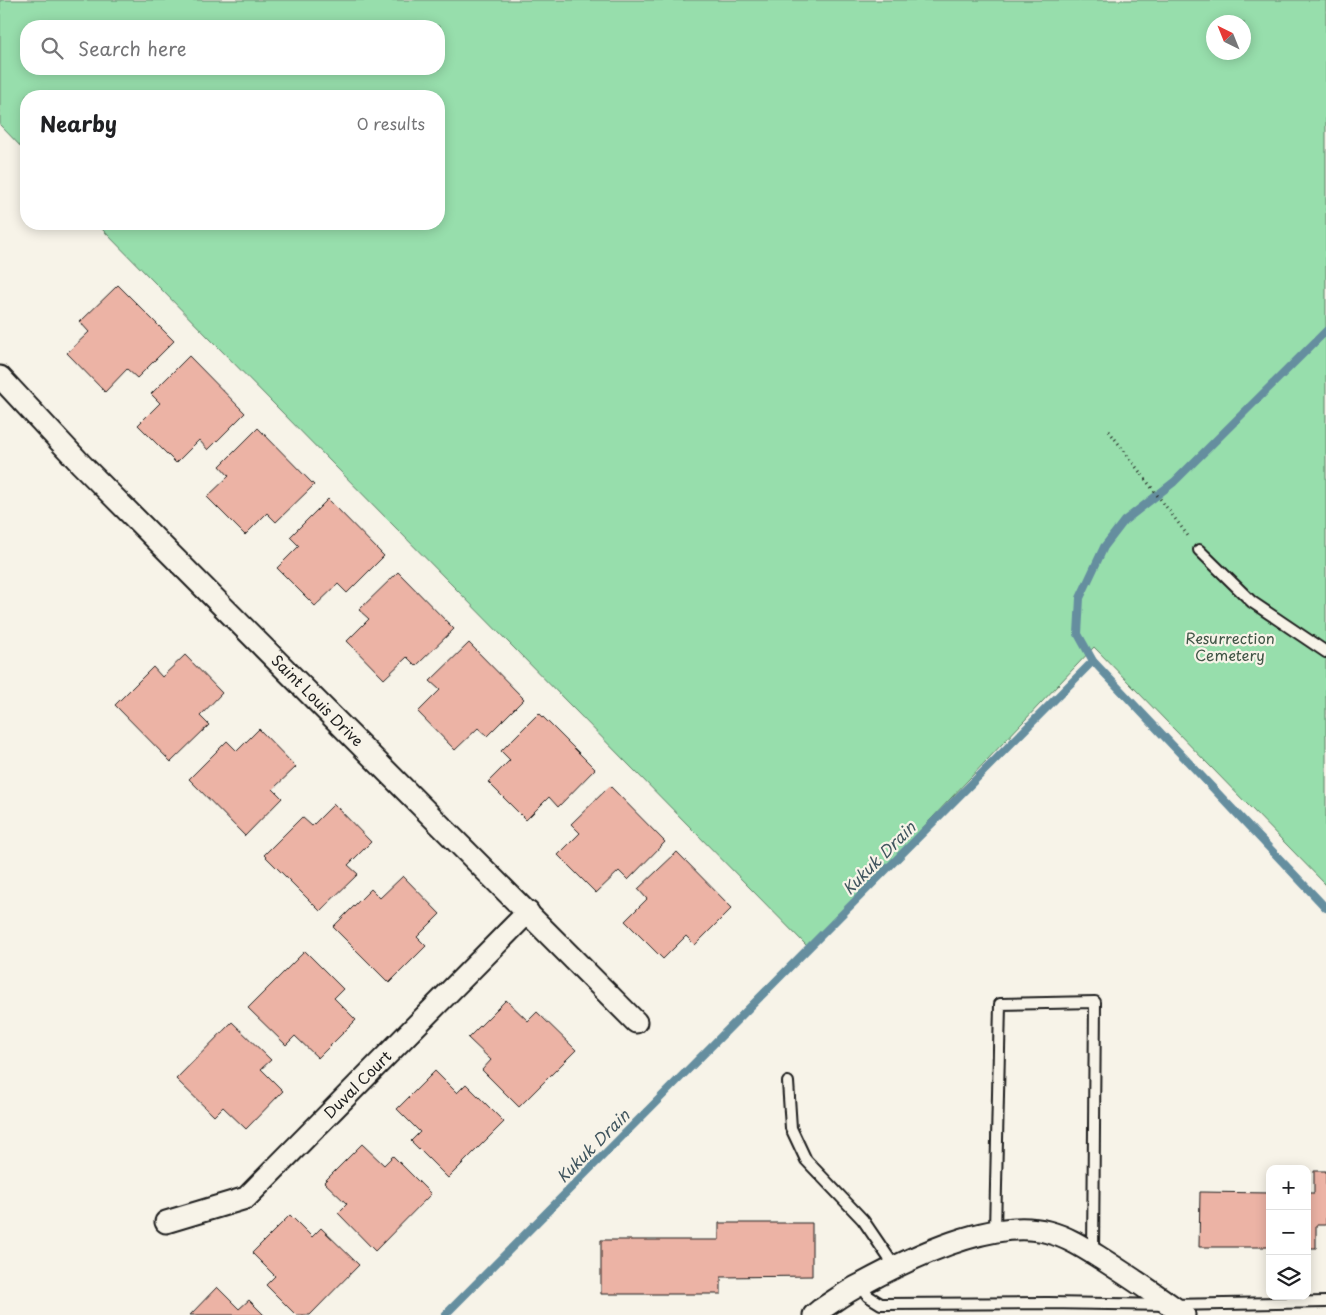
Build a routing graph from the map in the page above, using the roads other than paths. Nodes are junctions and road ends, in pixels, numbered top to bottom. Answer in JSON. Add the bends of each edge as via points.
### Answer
{"nodes":[{"id":1,"x":0,"y":377,"type":"edge"},
{"id":2,"x":1199,"y":550,"type":"road end"},
{"id":3,"x":1326,"y":652,"type":"edge"},
{"id":4,"x":528,"y":912,"type":"junction"},
{"id":5,"x":636,"y":1022,"type":"dead end"},
{"id":6,"x":788,"y":1082,"type":"dead end"},
{"id":7,"x":166,"y":1222,"type":"dead end"},
{"id":8,"x":995,"y":1231,"type":"junction"},
{"id":9,"x":1093,"y":1253,"type":"junction"},
{"id":10,"x":895,"y":1267,"type":"junction"},
{"id":11,"x":861,"y":1284,"type":"junction"},
{"id":12,"x":1326,"y":1302,"type":"edge"},
{"id":13,"x":1177,"y":1310,"type":"edge"},
{"id":14,"x":819,"y":1313,"type":"edge"}],
"edges":[{"from":1,"to":4,"type":"street","name":"Saint Louis Drive","via":[[81,464]]},
{"from":2,"to":3,"type":"lane","via":[[1252,602]]},
{"from":4,"to":5,"type":"street","name":"Saint Louis Drive"},
{"from":4,"to":7,"type":"street","name":"Duval Court","via":[[246,1198]]},
{"from":6,"to":10,"type":"lane","via":[[791,1128],[806,1160],[863,1220]]},
{"from":8,"to":9,"type":"street","via":[[1023,1228],[1048,1231]]},
{"from":8,"to":9,"type":"lane","via":[[1000,1004],[1095,1002]]},
{"from":8,"to":10,"type":"street","via":[[950,1242]]},
{"from":9,"to":13,"type":"street"},
{"from":10,"to":11,"type":"street"},
{"from":11,"to":13,"type":"lane","via":[[868,1296],[881,1304],[1048,1303]]},
{"from":11,"to":14,"type":"street"},
{"from":12,"to":13,"type":"lane"}]}
